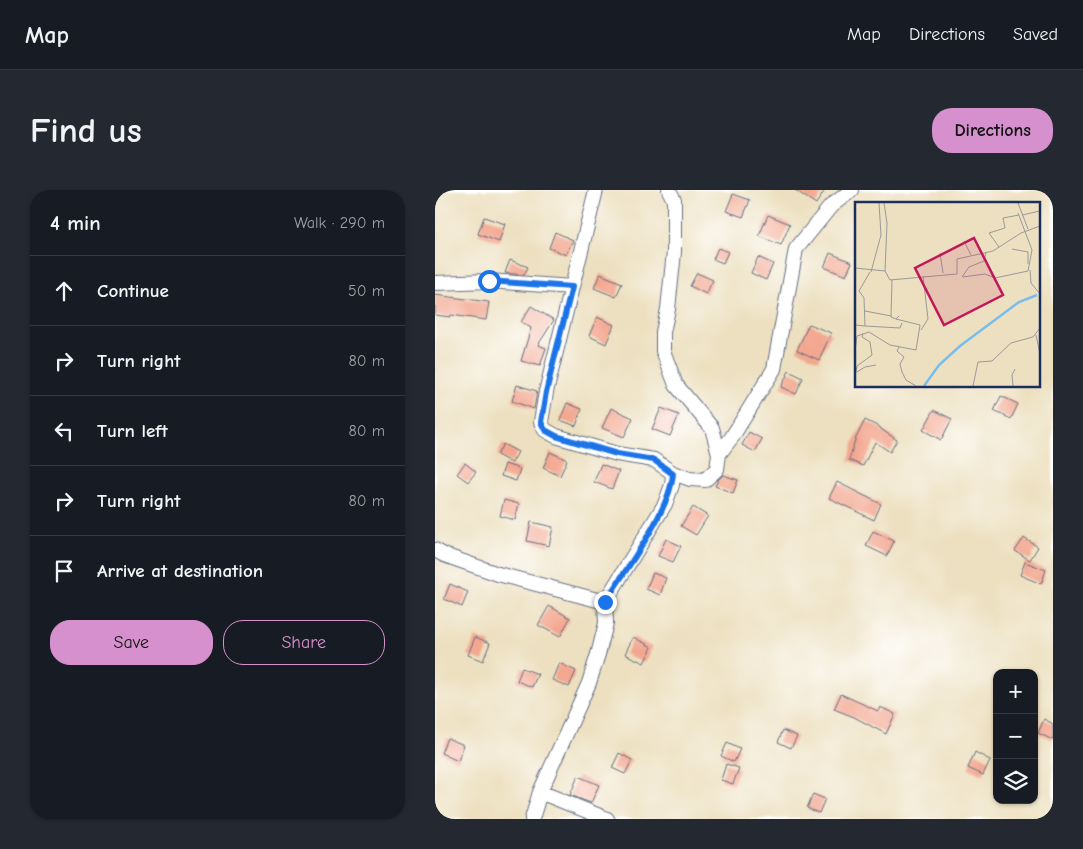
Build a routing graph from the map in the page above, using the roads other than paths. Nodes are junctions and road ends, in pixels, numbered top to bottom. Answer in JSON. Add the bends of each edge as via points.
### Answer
{"nodes":[{"id":1,"x":596,"y":190,"type":"edge"},
{"id":2,"x":669,"y":190,"type":"edge"},
{"id":3,"x":852,"y":190,"type":"edge"},
{"id":4,"x":435,"y":283,"type":"edge"},
{"id":5,"x":572,"y":287,"type":"junction"},
{"id":6,"x":719,"y":454,"type":"junction"},
{"id":7,"x":673,"y":474,"type":"junction"},
{"id":8,"x":435,"y":550,"type":"edge"},
{"id":9,"x":605,"y":602,"type":"junction"},
{"id":10,"x":540,"y":792,"type":"junction"},
{"id":11,"x":532,"y":819,"type":"edge"},
{"id":12,"x":607,"y":819,"type":"edge"}],
"edges":[{"from":1,"to":5,"type":"street"},
{"from":2,"to":6,"type":"street","via":[[675,200],[675,252],[663,351],[676,385],[712,428]]},
{"from":3,"to":6,"type":"street","via":[[831,206],[796,249],[774,369]]},
{"from":4,"to":5,"type":"street","via":[[489,281]]},
{"from":5,"to":7,"type":"street","via":[[546,392],[541,422],[545,430],[617,454],[654,460]]},
{"from":6,"to":7,"type":"street","via":[[717,469],[705,480]]},
{"from":7,"to":9,"type":"street","via":[[665,504]]},
{"from":8,"to":9,"type":"street","via":[[498,574]]},
{"from":9,"to":10,"type":"street","via":[[606,624],[589,683]]},
{"from":10,"to":11,"type":"street"},
{"from":10,"to":12,"type":"street"}]}
